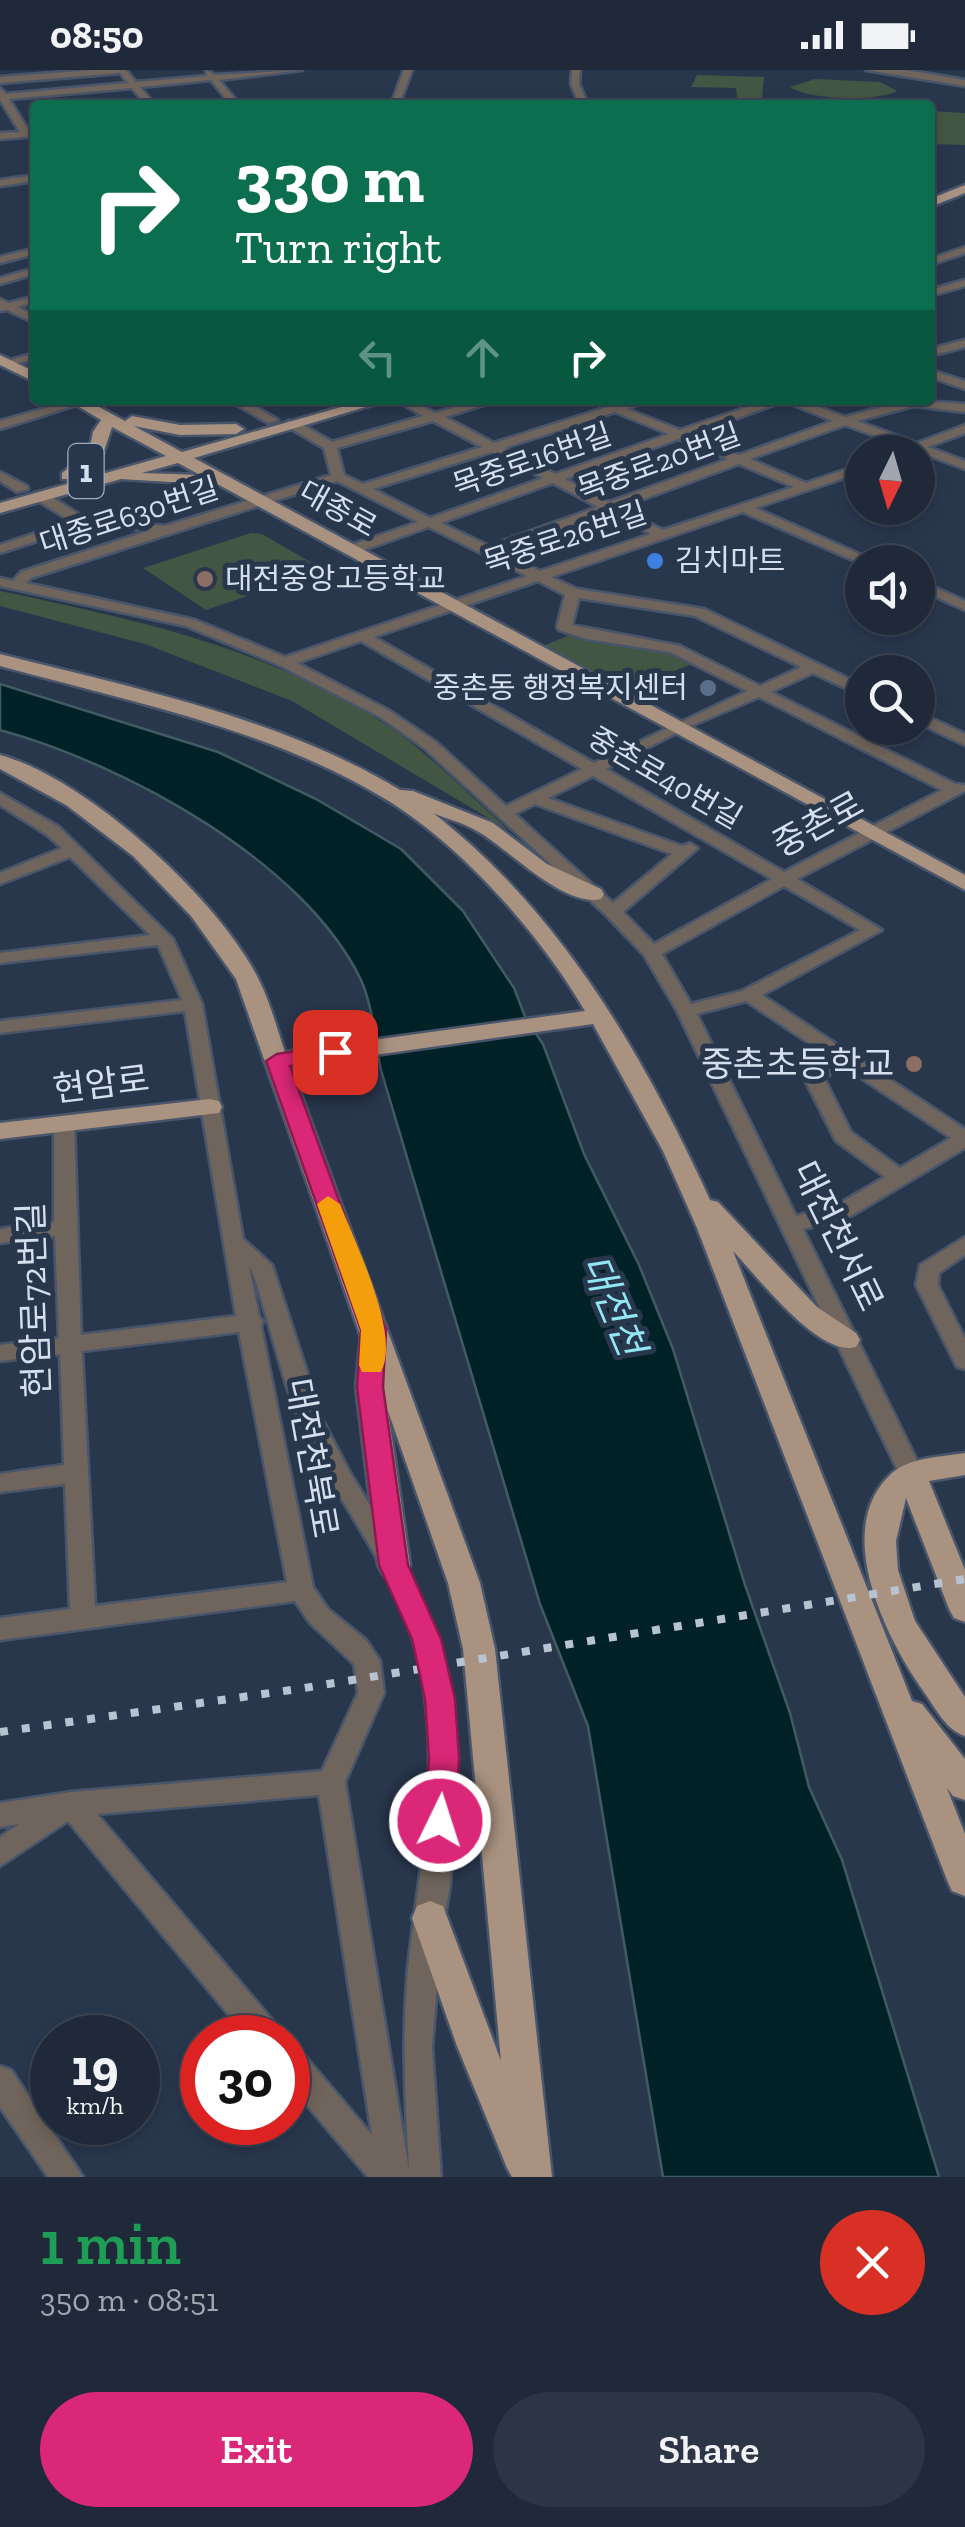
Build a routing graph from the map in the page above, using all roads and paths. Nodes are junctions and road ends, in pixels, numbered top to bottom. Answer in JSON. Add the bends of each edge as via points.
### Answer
{"nodes":[{"id":1,"x":294,"y":70,"type":"edge"},
{"id":2,"x":408,"y":70,"type":"edge"},
{"id":3,"x":576,"y":70,"type":"edge"},
{"id":4,"x":870,"y":70,"type":"edge"},
{"id":5,"x":900,"y":72,"type":"edge"},
{"id":6,"x":209,"y":74,"type":"edge"},
{"id":7,"x":0,"y":80,"type":"edge"},
{"id":8,"x":962,"y":81,"type":"edge"},
{"id":9,"x":133,"y":85,"type":"junction"},
{"id":10,"x":1,"y":95,"type":"edge"},
{"id":11,"x":146,"y":100,"type":"edge"},
{"id":12,"x":232,"y":100,"type":"edge"},
{"id":13,"x":397,"y":100,"type":"edge"},
{"id":14,"x":582,"y":100,"type":"edge"},
{"id":15,"x":30,"y":114,"type":"edge"},
{"id":16,"x":15,"y":116,"type":"junction"},
{"id":17,"x":30,"y":133,"type":"edge"},
{"id":18,"x":0,"y":136,"type":"edge"},
{"id":19,"x":965,"y":178,"type":"edge"},
{"id":20,"x":30,"y":179,"type":"edge"},
{"id":21,"x":0,"y":184,"type":"edge"},
{"id":22,"x":30,"y":189,"type":"edge"},
{"id":23,"x":935,"y":190,"type":"edge"},
{"id":24,"x":935,"y":191,"type":"edge"},
{"id":25,"x":961,"y":193,"type":"edge"},
{"id":26,"x":935,"y":201,"type":"edge"},
{"id":27,"x":935,"y":247,"type":"edge"},
{"id":28,"x":960,"y":251,"type":"edge"},
{"id":29,"x":30,"y":252,"type":"edge"},
{"id":30,"x":0,"y":260,"type":"edge"},
{"id":31,"x":935,"y":260,"type":"edge"},
{"id":32,"x":30,"y":273,"type":"edge"},
{"id":33,"x":0,"y":281,"type":"edge"},
{"id":34,"x":965,"y":283,"type":"edge"},
{"id":35,"x":935,"y":292,"type":"edge"},
{"id":36,"x":30,"y":300,"type":"edge"},
{"id":37,"x":3,"y":306,"type":"edge"},
{"id":38,"x":30,"y":318,"type":"edge"},
{"id":39,"x":965,"y":343,"type":"edge"},
{"id":40,"x":935,"y":352,"type":"edge"},
{"id":41,"x":30,"y":357,"type":"edge"},
{"id":42,"x":5,"y":362,"type":"edge"},
{"id":43,"x":30,"y":374,"type":"edge"},
{"id":44,"x":935,"y":375,"type":"edge"},
{"id":45,"x":964,"y":385,"type":"edge"},
{"id":46,"x":935,"y":396,"type":"edge"},
{"id":47,"x":935,"y":404,"type":"edge"},
{"id":48,"x":67,"y":405,"type":"edge"},
{"id":49,"x":88,"y":405,"type":"edge"},
{"id":50,"x":243,"y":405,"type":"edge"},
{"id":51,"x":329,"y":405,"type":"edge"},
{"id":52,"x":363,"y":405,"type":"edge"},
{"id":53,"x":411,"y":405,"type":"edge"},
{"id":54,"x":476,"y":405,"type":"edge"},
{"id":55,"x":609,"y":405,"type":"edge"},
{"id":56,"x":626,"y":405,"type":"edge"},
{"id":57,"x":765,"y":405,"type":"edge"},
{"id":58,"x":802,"y":405,"type":"edge"},
{"id":59,"x":902,"y":405,"type":"edge"},
{"id":60,"x":616,"y":408,"type":"junction"},
{"id":61,"x":965,"y":408,"type":"edge"},
{"id":62,"x":111,"y":416,"type":"junction"},
{"id":63,"x":434,"y":417,"type":"junction"},
{"id":64,"x":846,"y":420,"type":"junction"},
{"id":65,"x":292,"y":424,"type":"junction"},
{"id":66,"x":0,"y":425,"type":"edge"},
{"id":67,"x":271,"y":425,"type":"junction"},
{"id":68,"x":241,"y":428,"type":"junction"},
{"id":69,"x":965,"y":428,"type":"edge"},
{"id":70,"x":680,"y":435,"type":"junction"},
{"id":71,"x":887,"y":435,"type":"edge"},
{"id":72,"x":935,"y":440,"type":"edge"},
{"id":73,"x":330,"y":446,"type":"junction"},
{"id":74,"x":493,"y":447,"type":"junction"},
{"id":75,"x":175,"y":451,"type":"junction"},
{"id":76,"x":935,"y":454,"type":"edge"},
{"id":77,"x":740,"y":460,"type":"junction"},
{"id":78,"x":965,"y":466,"type":"edge"},
{"id":79,"x":230,"y":467,"type":"junction"},
{"id":80,"x":845,"y":474,"type":"edge"},
{"id":81,"x":0,"y":476,"type":"edge"},
{"id":82,"x":338,"y":477,"type":"junction"},
{"id":83,"x":554,"y":479,"type":"junction"},
{"id":84,"x":71,"y":481,"type":"junction"},
{"id":85,"x":246,"y":486,"type":"junction"},
{"id":86,"x":365,"y":488,"type":"junction"},
{"id":87,"x":808,"y":488,"type":"junction"},
{"id":88,"x":22,"y":489,"type":"junction"},
{"id":89,"x":0,"y":496,"type":"edge"},
{"id":90,"x":40,"y":496,"type":"junction"},
{"id":91,"x":263,"y":499,"type":"junction"},
{"id":92,"x":608,"y":507,"type":"junction"},
{"id":93,"x":0,"y":508,"type":"edge"},
{"id":94,"x":744,"y":508,"type":"junction"},
{"id":95,"x":82,"y":522,"type":"junction"},
{"id":96,"x":432,"y":522,"type":"junction"},
{"id":97,"x":172,"y":528,"type":"junction"},
{"id":98,"x":662,"y":535,"type":"junction"},
{"id":99,"x":359,"y":547,"type":"junction"},
{"id":100,"x":0,"y":549,"type":"edge"},
{"id":101,"x":489,"y":551,"type":"junction"},
{"id":102,"x":845,"y":551,"type":"edge"},
{"id":103,"x":538,"y":576,"type":"junction"},
{"id":104,"x":8,"y":584,"type":"edge"},
{"id":105,"x":935,"y":592,"type":"edge"},
{"id":106,"x":573,"y":593,"type":"junction"},
{"id":107,"x":454,"y":602,"type":"junction"},
{"id":108,"x":965,"y":606,"type":"edge"},
{"id":109,"x":362,"y":635,"type":"junction"},
{"id":110,"x":0,"y":660,"type":"edge"},
{"id":111,"x":284,"y":662,"type":"junction"},
{"id":112,"x":814,"y":667,"type":"junction"},
{"id":113,"x":845,"y":682,"type":"edge"},
{"id":114,"x":759,"y":692,"type":"junction"},
{"id":115,"x":682,"y":726,"type":"junction"},
{"id":116,"x":935,"y":726,"type":"edge"},
{"id":117,"x":965,"y":740,"type":"edge"},
{"id":118,"x":0,"y":761,"type":"edge"},
{"id":119,"x":593,"y":769,"type":"junction"},
{"id":120,"x":373,"y":783,"type":"junction"},
{"id":121,"x":959,"y":788,"type":"edge"},
{"id":122,"x":0,"y":798,"type":"edge"},
{"id":123,"x":534,"y":798,"type":"junction"},
{"id":124,"x":504,"y":813,"type":"junction"},
{"id":125,"x":874,"y":830,"type":"junction"},
{"id":126,"x":708,"y":835,"type":"junction"},
{"id":127,"x":72,"y":850,"type":"junction"},
{"id":128,"x":683,"y":852,"type":"junction"},
{"id":129,"x":965,"y":873,"type":"edge"},
{"id":130,"x":784,"y":879,"type":"junction"},
{"id":131,"x":0,"y":880,"type":"edge"},
{"id":132,"x":965,"y":884,"type":"edge"},
{"id":133,"x":594,"y":894,"type":"junction"},
{"id":134,"x":613,"y":912,"type":"junction"},
{"id":135,"x":164,"y":939,"type":"junction"},
{"id":136,"x":652,"y":952,"type":"junction"},
{"id":137,"x":0,"y":958,"type":"edge"},
{"id":138,"x":748,"y":995,"type":"junction"},
{"id":139,"x":193,"y":1004,"type":"junction"},
{"id":140,"x":686,"y":1012,"type":"junction"},
{"id":141,"x":602,"y":1016,"type":"junction"},
{"id":142,"x":0,"y":1027,"type":"edge"},
{"id":143,"x":844,"y":1057,"type":"junction"},
{"id":144,"x":277,"y":1061,"type":"junction"},
{"id":145,"x":210,"y":1106,"type":"junction"},
{"id":146,"x":64,"y":1124,"type":"junction"},
{"id":147,"x":0,"y":1130,"type":"edge"},
{"id":148,"x":965,"y":1139,"type":"edge"},
{"id":149,"x":898,"y":1178,"type":"junction"},
{"id":150,"x":699,"y":1197,"type":"junction"},
{"id":151,"x":792,"y":1224,"type":"junction"},
{"id":152,"x":65,"y":1228,"type":"junction"},
{"id":153,"x":0,"y":1236,"type":"edge"},
{"id":154,"x":233,"y":1242,"type":"junction"},
{"id":155,"x":965,"y":1244,"type":"edge"},
{"id":156,"x":252,"y":1322,"type":"junction"},
{"id":157,"x":374,"y":1330,"type":"junction"},
{"id":158,"x":846,"y":1340,"type":"junction"},
{"id":159,"x":73,"y":1344,"type":"junction"},
{"id":160,"x":0,"y":1354,"type":"edge"},
{"id":161,"x":965,"y":1361,"type":"edge"},
{"id":162,"x":965,"y":1464,"type":"edge"},
{"id":163,"x":74,"y":1473,"type":"junction"},
{"id":164,"x":912,"y":1475,"type":"junction"},
{"id":165,"x":0,"y":1483,"type":"edge"},
{"id":166,"x":394,"y":1565,"type":"junction"},
{"id":167,"x":301,"y":1590,"type":"junction"},
{"id":168,"x":965,"y":1609,"type":"edge"},
{"id":169,"x":83,"y":1617,"type":"junction"},
{"id":170,"x":0,"y":1629,"type":"edge"},
{"id":171,"x":891,"y":1690,"type":"junction"},
{"id":172,"x":965,"y":1722,"type":"edge"},
{"id":173,"x":330,"y":1782,"type":"junction"},
{"id":174,"x":965,"y":1785,"type":"edge"},
{"id":175,"x":72,"y":1804,"type":"junction"},
{"id":176,"x":0,"y":1815,"type":"edge"},
{"id":177,"x":0,"y":1852,"type":"edge"},
{"id":178,"x":965,"y":1880,"type":"edge"},
{"id":179,"x":430,"y":1918,"type":"junction"},
{"id":180,"x":249,"y":2015,"type":"edge"},
{"id":181,"x":0,"y":2081,"type":"edge"},
{"id":182,"x":310,"y":2088,"type":"edge"},
{"id":183,"x":376,"y":2172,"type":"edge"},
{"id":184,"x":66,"y":2177,"type":"edge"},
{"id":185,"x":425,"y":2177,"type":"edge"},
{"id":186,"x":531,"y":2177,"type":"edge"}],
"edges":[{"from":1,"to":6,"type":"street"},
{"from":2,"to":13,"type":"street"},
{"from":3,"to":14,"type":"street"},
{"from":4,"to":5,"type":"street"},
{"from":5,"to":8,"type":"street"},
{"from":6,"to":9,"type":"street"},
{"from":6,"to":12,"type":"street"},
{"from":7,"to":9,"type":"street","via":[[122,70]]},
{"from":9,"to":10,"type":"street"},
{"from":9,"to":11,"type":"street"},
{"from":10,"to":16,"type":"street"},
{"from":15,"to":16,"type":"street"},
{"from":16,"to":17,"type":"street"},
{"from":17,"to":18,"type":"street"},
{"from":19,"to":23,"type":"main road"},
{"from":20,"to":21,"type":"street"},
{"from":21,"to":22,"type":"street"},
{"from":24,"to":25,"type":"main road"},
{"from":25,"to":26,"type":"main road"},
{"from":27,"to":28,"type":"street"},
{"from":28,"to":31,"type":"street"},
{"from":29,"to":30,"type":"street"},
{"from":32,"to":33,"type":"street"},
{"from":34,"to":35,"type":"street"},
{"from":36,"to":37,"type":"street"},
{"from":37,"to":38,"type":"street"},
{"from":39,"to":40,"type":"street"},
{"from":41,"to":42,"type":"street"},
{"from":42,"to":43,"type":"main road"},
{"from":44,"to":45,"type":"street"},
{"from":45,"to":46,"type":"street"},
{"from":47,"to":61,"type":"street"},
{"from":48,"to":66,"type":"street"},
{"from":49,"to":62,"type":"main road","name":"대종로"},
{"from":50,"to":67,"type":"street"},
{"from":51,"to":67,"type":"main road","number":"1"},
{"from":52,"to":65,"type":"main road","number":"1"},
{"from":53,"to":63,"type":"street"},
{"from":54,"to":63,"type":"street"},
{"from":55,"to":60,"type":"street"},
{"from":56,"to":60,"type":"street"},
{"from":57,"to":70,"type":"street","name":"목중로16번길"},
{"from":58,"to":64,"type":"street"},
{"from":59,"to":64,"type":"street","name":"목중로20번길"},
{"from":60,"to":70,"type":"street"},
{"from":60,"to":74,"type":"street"},
{"from":62,"to":68,"type":"main road","via":[[150,427]]},
{"from":62,"to":75,"type":"main road","name":"대종로"},
{"from":62,"to":84,"type":"main road","via":[[96,454]]},
{"from":63,"to":73,"type":"street"},
{"from":63,"to":74,"type":"street"},
{"from":64,"to":71,"type":"street"},
{"from":64,"to":77,"type":"street","name":"목중로20번길"},
{"from":65,"to":67,"type":"main road","number":"1"},
{"from":65,"to":73,"type":"street"},
{"from":67,"to":68,"type":"main road","number":"1"},
{"from":67,"to":75,"type":"main road","number":"1"},
{"from":67,"to":79,"type":"main road"},
{"from":68,"to":75,"type":"main road","number":"1"},
{"from":69,"to":72,"type":"street"},
{"from":70,"to":77,"type":"street"},
{"from":70,"to":83,"type":"street","name":"목중로16번길"},
{"from":73,"to":82,"type":"street"},
{"from":74,"to":83,"type":"street"},
{"from":74,"to":86,"type":"street"},
{"from":75,"to":79,"type":"main road","name":"대종로"},
{"from":75,"to":84,"type":"main road","number":"1"},
{"from":75,"to":85,"type":"main road","name":"대종로"},
{"from":76,"to":78,"type":"street"},
{"from":77,"to":87,"type":"street"},
{"from":77,"to":92,"type":"street","name":"목중로20번길"},
{"from":79,"to":84,"type":"main road"},
{"from":79,"to":85,"type":"main road"},
{"from":79,"to":91,"type":"main road","name":"대종로"},
{"from":80,"to":87,"type":"street","name":"목중로26번길"},
{"from":81,"to":88,"type":"street"},
{"from":82,"to":86,"type":"street"},
{"from":82,"to":91,"type":"street","name":"대종로"},
{"from":83,"to":92,"type":"street"},
{"from":83,"to":96,"type":"street","name":"목중로16번길"},
{"from":84,"to":88,"type":"main road","number":"1"},
{"from":84,"to":90,"type":"main road","number":"1"},
{"from":85,"to":91,"type":"main road","name":"대종로"},
{"from":86,"to":96,"type":"street"},
{"from":87,"to":94,"type":"street","name":"목중로26번길"},
{"from":88,"to":89,"type":"main road","number":"1"},
{"from":90,"to":93,"type":"main road","number":"1"},
{"from":90,"to":95,"type":"street"},
{"from":91,"to":97,"type":"street","name":"대종로630번길"},
{"from":91,"to":99,"type":"main road","name":"대종로"},
{"from":91,"to":107,"type":"main road","name":"대종로"},
{"from":92,"to":98,"type":"street"},
{"from":92,"to":101,"type":"street","name":"목중로20번길"},
{"from":94,"to":98,"type":"street","name":"목중로26번길"},
{"from":94,"to":102,"type":"street"},
{"from":95,"to":97,"type":"street"},
{"from":95,"to":100,"type":"street"},
{"from":96,"to":99,"type":"street","name":"목중로16번길"},
{"from":96,"to":101,"type":"street"},
{"from":97,"to":104,"type":"street","name":"대종로630번길"},
{"from":98,"to":103,"type":"street","name":"목중로26번길"},
{"from":99,"to":107,"type":"main road","name":"대종로"},
{"from":101,"to":103,"type":"street"},
{"from":103,"to":106,"type":"street"},
{"from":103,"to":107,"type":"street","name":"목중로26번길"},
{"from":104,"to":111,"type":"street","name":"대전천서로","via":[[190,623]]},
{"from":105,"to":108,"type":"street"},
{"from":106,"to":112,"type":"street","via":[[699,612]]},
{"from":106,"to":114,"type":"street","via":[[564,626],[575,632],[676,649]]},
{"from":107,"to":109,"type":"street","name":"목중로26번길"},
{"from":107,"to":115,"type":"main road","name":"대종로"},
{"from":109,"to":111,"type":"street","name":"목중로26번길"},
{"from":109,"to":119,"type":"street","name":"중촌로40번길"},
{"from":110,"to":120,"type":"main road","via":[[246,732]]},
{"from":111,"to":124,"type":"street","name":"대전천서로","via":[[386,714]]},
{"from":112,"to":113,"type":"street"},
{"from":112,"to":114,"type":"street"},
{"from":114,"to":115,"type":"street"},
{"from":114,"to":121,"type":"street"},
{"from":115,"to":119,"type":"street"},
{"from":115,"to":125,"type":"main road","name":"대종로"},
{"from":116,"to":117,"type":"street"},
{"from":118,"to":144,"type":"main road","via":[[35,776],[144,852],[190,900],[247,979]]},
{"from":119,"to":123,"type":"street"},
{"from":119,"to":126,"type":"street","name":"중촌로40번길"},
{"from":120,"to":133,"type":"main road","via":[[486,827],[555,878]]},
{"from":120,"to":141,"type":"main road","via":[[448,837],[514,901],[565,959]]},
{"from":121,"to":125,"type":"street","name":"중촌로"},
{"from":122,"to":127,"type":"street","name":"대전천북로"},
{"from":123,"to":124,"type":"street"},
{"from":123,"to":128,"type":"street"},
{"from":124,"to":133,"type":"street","name":"대전천서로"},
{"from":125,"to":129,"type":"main road","name":"대종로"},
{"from":125,"to":130,"type":"street","name":"중촌로"},
{"from":125,"to":132,"type":"main road","name":"대종로"},
{"from":126,"to":128,"type":"street"},
{"from":126,"to":130,"type":"street","name":"중촌로40번길"},
{"from":127,"to":131,"type":"street"},
{"from":127,"to":135,"type":"street","name":"대전천북로"},
{"from":128,"to":134,"type":"street"},
{"from":130,"to":136,"type":"street","name":"중촌로"},
{"from":130,"to":138,"type":"street","name":"중촌로40번길","via":[[873,930]]},
{"from":133,"to":134,"type":"street","name":"대전천서로"},
{"from":134,"to":136,"type":"street","name":"대전천서로"},
{"from":135,"to":137,"type":"street"},
{"from":135,"to":139,"type":"street","name":"대전천북로"},
{"from":136,"to":140,"type":"street","name":"대전천서로"},
{"from":138,"to":140,"type":"street"},
{"from":138,"to":143,"type":"street"},
{"from":139,"to":142,"type":"street"},
{"from":139,"to":145,"type":"street","name":"대전천북로"},
{"from":140,"to":151,"type":"street","name":"대전천서로"},
{"from":141,"to":144,"type":"main road"},
{"from":141,"to":150,"type":"main road"},
{"from":143,"to":148,"type":"street"},
{"from":143,"to":149,"type":"street","via":[[813,1076],[843,1136]]},
{"from":144,"to":157,"type":"main road"},
{"from":145,"to":146,"type":"main road","name":"현암로"},
{"from":145,"to":154,"type":"street","name":"대전천북로"},
{"from":146,"to":147,"type":"main road","name":"현암로"},
{"from":146,"to":152,"type":"street","name":"현암로72번길"},
{"from":148,"to":149,"type":"street"},
{"from":149,"to":151,"type":"street","via":[[842,1212]]},
{"from":150,"to":158,"type":"main road","via":[[807,1314]]},
{"from":150,"to":171,"type":"main road"},
{"from":151,"to":158,"type":"street","name":"대전천서로"},
{"from":152,"to":153,"type":"street"},
{"from":152,"to":159,"type":"street","name":"현암로72번길"},
{"from":154,"to":156,"type":"street","name":"대전천북로"},
{"from":154,"to":166,"type":"street","via":[[261,1265],[311,1421]]},
{"from":155,"to":161,"type":"street","via":[[928,1270],[927,1284]]},
{"from":156,"to":159,"type":"street"},
{"from":156,"to":167,"type":"street","name":"대전천북로"},
{"from":157,"to":166,"type":"main road","via":[[370,1387]]},
{"from":157,"to":186,"type":"main road","via":[[464,1583],[478,1649]]},
{"from":158,"to":164,"type":"street","name":"대전천서로"},
{"from":159,"to":160,"type":"street"},
{"from":159,"to":163,"type":"street","name":"현암로72번길"},
{"from":162,"to":164,"type":"main road"},
{"from":163,"to":165,"type":"street"},
{"from":163,"to":169,"type":"street","name":"현암로72번길"},
{"from":164,"to":168,"type":"main road","name":"대전천서로"},
{"from":164,"to":172,"type":"main road","via":[[887,1506],[880,1535],[883,1576],[925,1670]]},
{"from":166,"to":179,"type":"street","via":[[426,1639],[440,1699],[444,1758]]},
{"from":167,"to":169,"type":"street"},
{"from":167,"to":173,"type":"street","name":"대전천북로","via":[[318,1616],[367,1662],[371,1693]]},
{"from":169,"to":170,"type":"street"},
{"from":171,"to":174,"type":"main road"},
{"from":171,"to":178,"type":"main road"},
{"from":173,"to":175,"type":"street"},
{"from":173,"to":183,"type":"street"},
{"from":175,"to":176,"type":"street"},
{"from":175,"to":177,"type":"street"},
{"from":175,"to":180,"type":"street"},
{"from":179,"to":185,"type":"street","via":[[418,2047]]},
{"from":179,"to":186,"type":"main road"},
{"from":181,"to":184,"type":"street"},
{"from":182,"to":183,"type":"street"}]}
